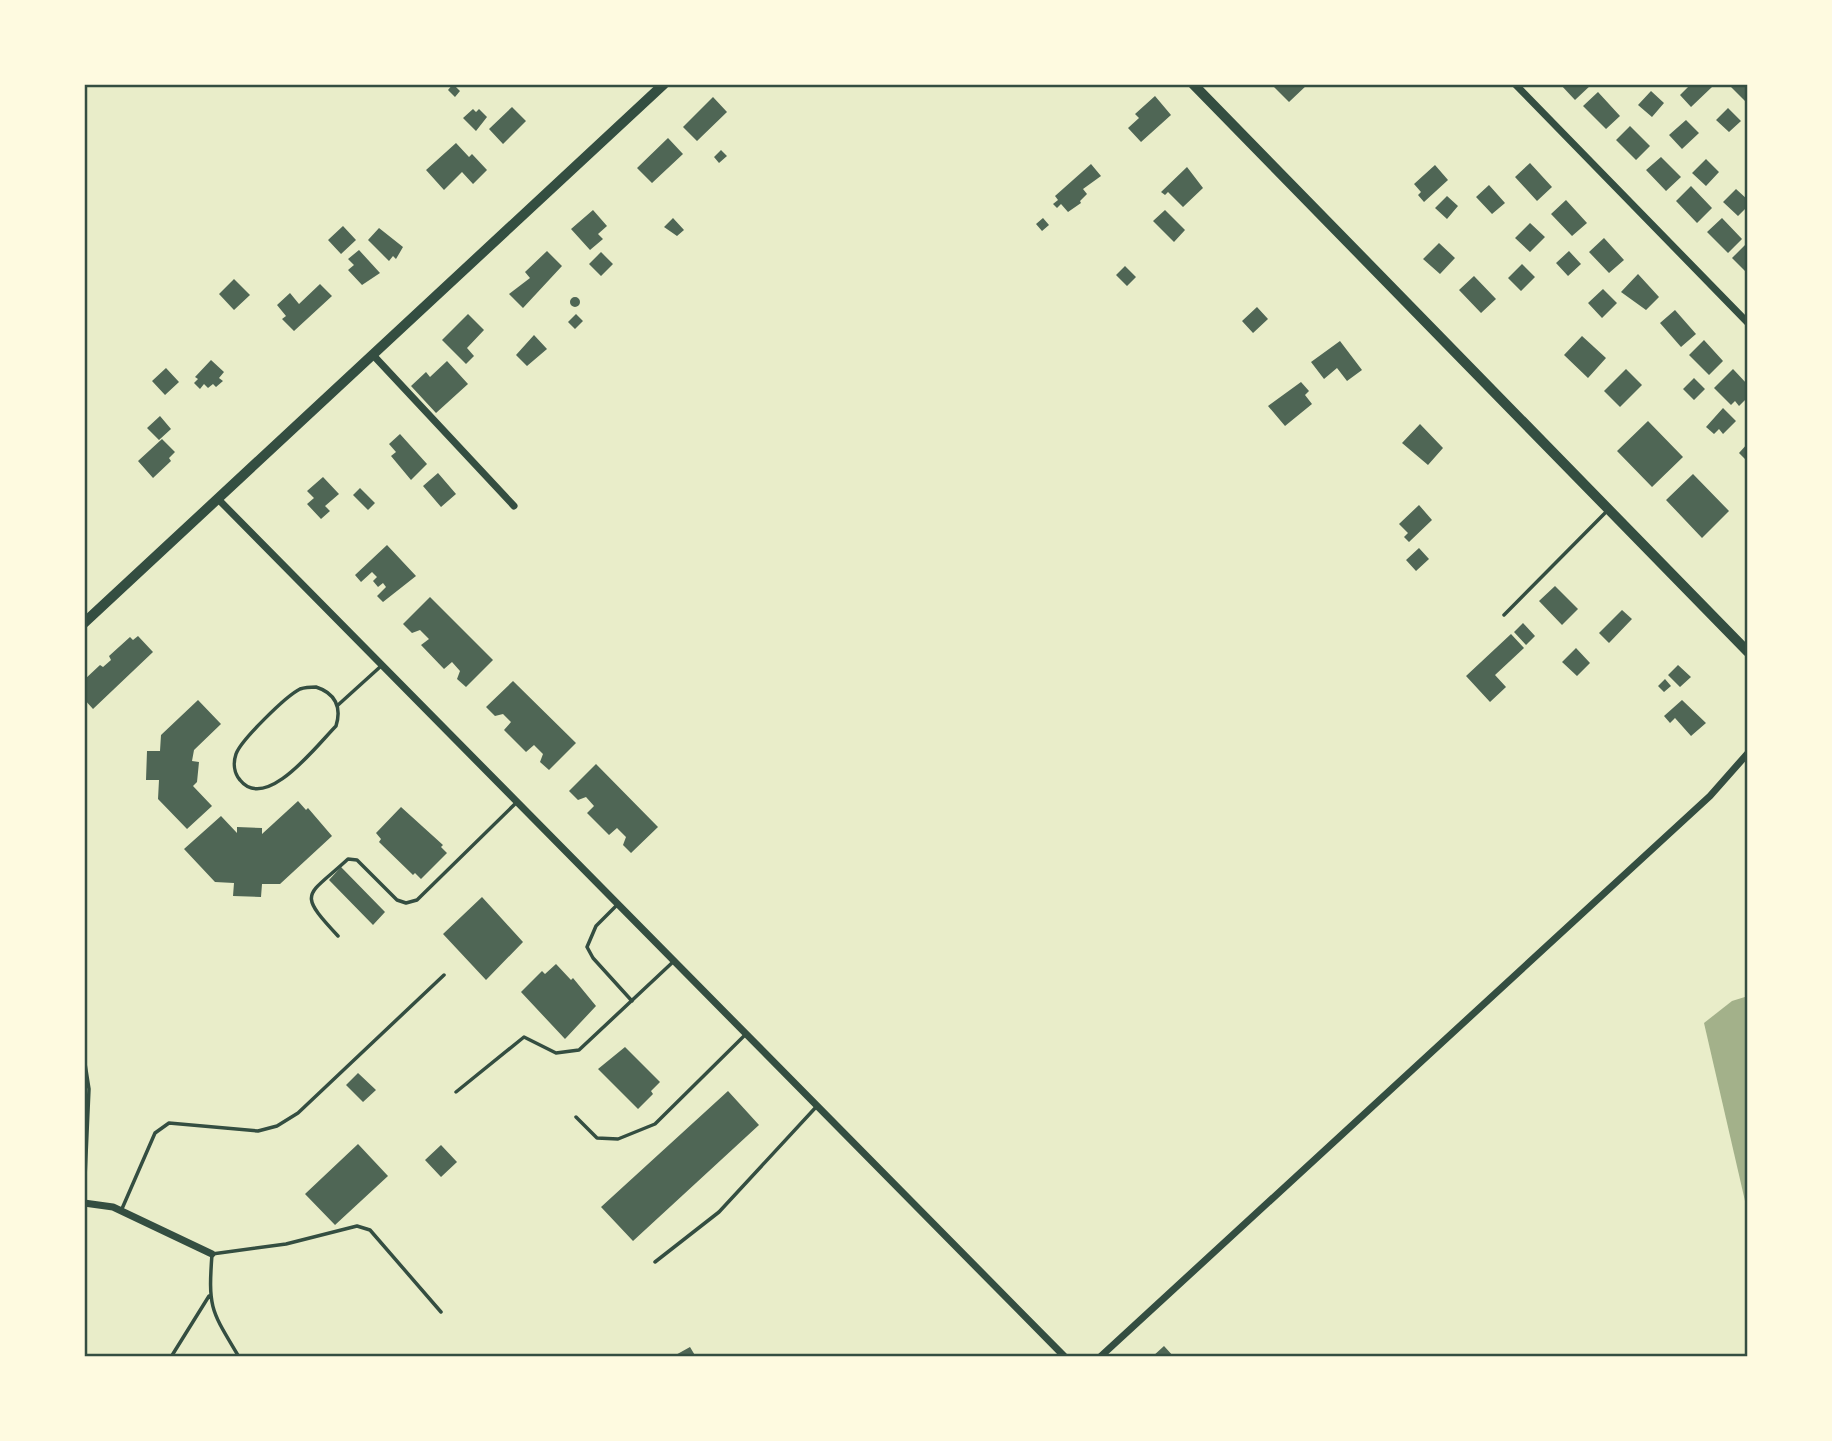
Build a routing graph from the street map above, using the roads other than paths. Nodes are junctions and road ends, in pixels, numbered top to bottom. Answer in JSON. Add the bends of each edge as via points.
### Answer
{"nodes":[{"id":1,"x":664,"y":84,"type":"edge"},
{"id":2,"x":1193,"y":84,"type":"edge"},
{"id":3,"x":1515,"y":84,"type":"edge"},
{"id":4,"x":1748,"y":323,"type":"edge"},
{"id":5,"x":373,"y":355,"type":"junction"},
{"id":6,"x":218,"y":499,"type":"junction"},
{"id":7,"x":514,"y":506,"type":"dead end"},
{"id":8,"x":1609,"y":509,"type":"junction"},
{"id":9,"x":1504,"y":615,"type":"dead end"},
{"id":10,"x":84,"y":623,"type":"edge"},
{"id":11,"x":1748,"y":652,"type":"edge"},
{"id":12,"x":382,"y":665,"type":"junction"},
{"id":13,"x":338,"y":705,"type":"junction"},
{"id":14,"x":1748,"y":753,"type":"edge"},
{"id":15,"x":517,"y":802,"type":"junction"},
{"id":16,"x":618,"y":904,"type":"junction"},
{"id":17,"x":338,"y":936,"type":"dead end"},
{"id":18,"x":674,"y":961,"type":"junction"},
{"id":19,"x":444,"y":975,"type":"dead end"},
{"id":20,"x":632,"y":1001,"type":"junction"},
{"id":21,"x":746,"y":1034,"type":"junction"},
{"id":22,"x":84,"y":1058,"type":"edge"},
{"id":23,"x":456,"y":1092,"type":"dead end"},
{"id":24,"x":817,"y":1106,"type":"junction"},
{"id":25,"x":576,"y":1117,"type":"dead end"},
{"id":26,"x":84,"y":1201,"type":"edge"},
{"id":27,"x":121,"y":1211,"type":"junction"},
{"id":28,"x":212,"y":1254,"type":"junction"},
{"id":29,"x":655,"y":1262,"type":"dead end"},
{"id":30,"x":209,"y":1296,"type":"junction"},
{"id":31,"x":441,"y":1312,"type":"dead end"},
{"id":32,"x":171,"y":1357,"type":"edge"},
{"id":33,"x":239,"y":1357,"type":"edge"},
{"id":34,"x":1065,"y":1357,"type":"edge"},
{"id":35,"x":1100,"y":1357,"type":"edge"}],
"edges":[{"from":1,"to":5,"type":"street"},
{"from":2,"to":8,"type":"street"},
{"from":3,"to":4,"type":"street"},
{"from":5,"to":6,"type":"street"},
{"from":5,"to":7,"type":"street"},
{"from":6,"to":10,"type":"street"},
{"from":6,"to":12,"type":"street"},
{"from":8,"to":9,"type":"lane"},
{"from":8,"to":11,"type":"street"},
{"from":12,"to":13,"type":"lane"},
{"from":12,"to":15,"type":"street"},
{"from":13,"to":13,"type":"lane","via":[[331,694],[316,687],[293,694],[236,752],[238,778],[253,789],[278,783],[336,726]]},
{"from":14,"to":35,"type":"street","via":[[1710,796]]},
{"from":15,"to":16,"type":"street"},
{"from":15,"to":17,"type":"lane","via":[[417,900],[397,900],[357,860],[348,859],[312,892],[310,900],[311,907]]},
{"from":16,"to":18,"type":"street"},
{"from":16,"to":20,"type":"lane","via":[[597,926],[587,947]]},
{"from":18,"to":20,"type":"lane"},
{"from":18,"to":21,"type":"street"},
{"from":19,"to":27,"type":"lane","via":[[298,1113],[278,1126],[258,1131],[169,1123],[155,1133]]},
{"from":20,"to":23,"type":"lane","via":[[579,1050],[556,1053],[524,1037]]},
{"from":21,"to":24,"type":"street"},
{"from":21,"to":25,"type":"lane","via":[[655,1124],[618,1139],[597,1138]]},
{"from":22,"to":26,"type":"lane","via":[[89,1100]]},
{"from":24,"to":29,"type":"lane","via":[[719,1212]]},
{"from":24,"to":34,"type":"street"},
{"from":26,"to":27,"type":"street"},
{"from":27,"to":28,"type":"street"},
{"from":28,"to":30,"type":"lane"},
{"from":28,"to":31,"type":"lane","via":[[286,1244],[357,1226],[370,1230]]},
{"from":30,"to":32,"type":"lane"},
{"from":30,"to":33,"type":"lane","via":[[212,1311]]}]}
